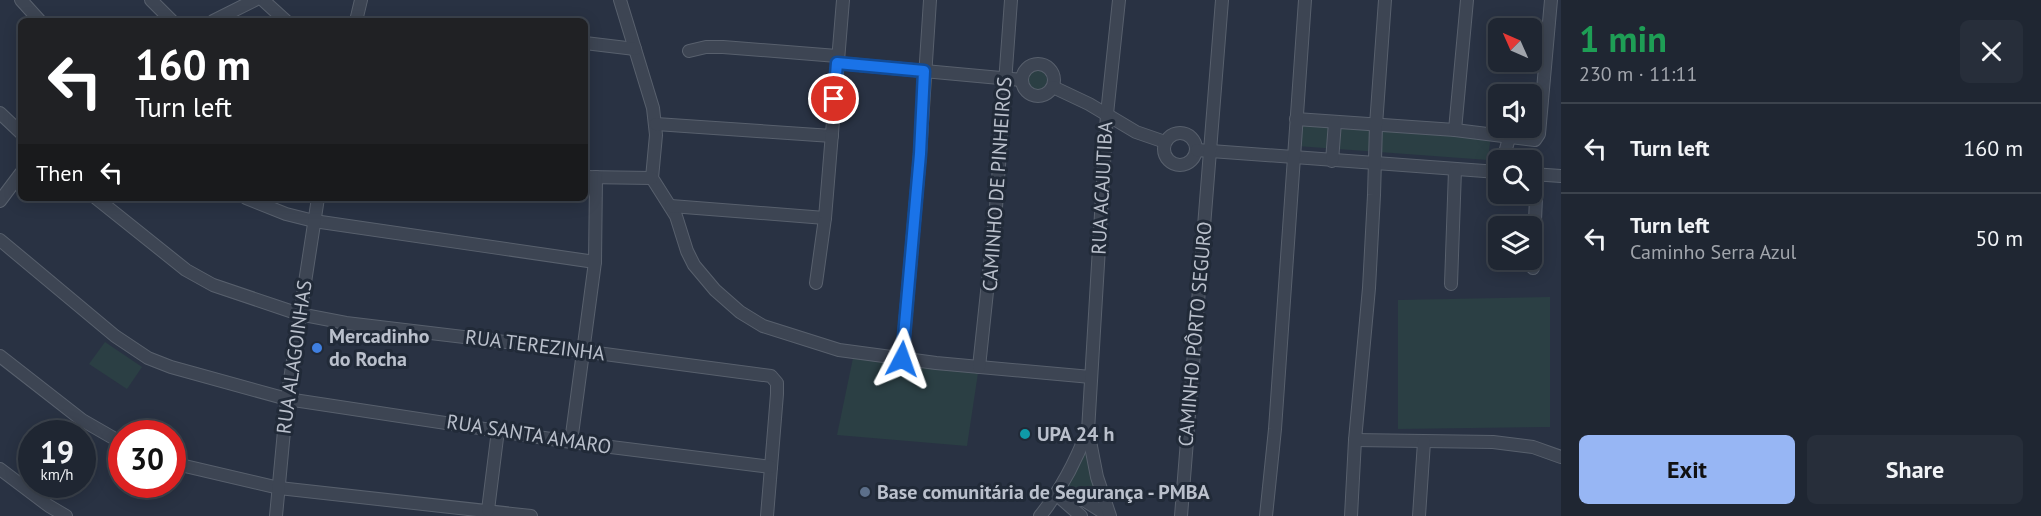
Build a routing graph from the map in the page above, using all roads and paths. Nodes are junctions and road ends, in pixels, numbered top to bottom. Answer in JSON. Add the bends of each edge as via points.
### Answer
{"nodes":[{"id":1,"x":21,"y":0,"type":"edge"},
{"id":2,"x":151,"y":0,"type":"edge"},
{"id":3,"x":255,"y":0,"type":"edge"},
{"id":4,"x":263,"y":0,"type":"edge"},
{"id":5,"x":361,"y":0,"type":"edge"},
{"id":6,"x":620,"y":0,"type":"edge"},
{"id":7,"x":843,"y":0,"type":"edge"},
{"id":8,"x":930,"y":0,"type":"edge"},
{"id":9,"x":1011,"y":0,"type":"edge"},
{"id":10,"x":1119,"y":0,"type":"edge"},
{"id":11,"x":1222,"y":0,"type":"edge"},
{"id":12,"x":1305,"y":0,"type":"edge"},
{"id":13,"x":1385,"y":0,"type":"edge"},
{"id":14,"x":1467,"y":0,"type":"edge"},
{"id":15,"x":1551,"y":0,"type":"edge"},
{"id":16,"x":37,"y":18,"type":"edge"},
{"id":17,"x":169,"y":18,"type":"edge"},
{"id":18,"x":219,"y":18,"type":"edge"},
{"id":19,"x":283,"y":18,"type":"edge"},
{"id":20,"x":357,"y":18,"type":"edge"},
{"id":21,"x":588,"y":43,"type":"edge"},
{"id":22,"x":635,"y":49,"type":"junction"},
{"id":23,"x":689,"y":51,"type":"dead end"},
{"id":24,"x":837,"y":59,"type":"junction"},
{"id":25,"x":924,"y":71,"type":"junction"},
{"id":26,"x":1005,"y":80,"type":"junction"},
{"id":27,"x":1022,"y":80,"type":"junction"},
{"id":28,"x":1053,"y":87,"type":"junction"},
{"id":29,"x":1542,"y":100,"type":"edge"},
{"id":30,"x":0,"y":113,"type":"edge"},
{"id":31,"x":1107,"y":114,"type":"junction"},
{"id":32,"x":1296,"y":119,"type":"junction"},
{"id":33,"x":1335,"y":122,"type":"junction"},
{"id":34,"x":656,"y":124,"type":"junction"},
{"id":35,"x":1376,"y":125,"type":"junction"},
{"id":36,"x":18,"y":130,"type":"edge"},
{"id":37,"x":1455,"y":130,"type":"junction"},
{"id":38,"x":1488,"y":135,"type":"edge"},
{"id":39,"x":832,"y":136,"type":"junction"},
{"id":40,"x":1509,"y":138,"type":"joint"},
{"id":41,"x":1535,"y":138,"type":"edge"},
{"id":42,"x":1166,"y":142,"type":"junction"},
{"id":43,"x":1197,"y":150,"type":"junction"},
{"id":44,"x":1506,"y":150,"type":"edge"},
{"id":45,"x":1210,"y":151,"type":"junction"},
{"id":46,"x":1294,"y":158,"type":"junction"},
{"id":47,"x":1332,"y":161,"type":"junction"},
{"id":48,"x":1376,"y":164,"type":"junction"},
{"id":49,"x":1455,"y":170,"type":"junction"},
{"id":50,"x":1488,"y":172,"type":"edge"},
{"id":51,"x":1542,"y":175,"type":"edge"},
{"id":52,"x":18,"y":176,"type":"edge"},
{"id":53,"x":1561,"y":176,"type":"edge"},
{"id":54,"x":591,"y":177,"type":"edge"},
{"id":55,"x":652,"y":178,"type":"junction"},
{"id":56,"x":0,"y":201,"type":"edge"},
{"id":57,"x":100,"y":201,"type":"edge"},
{"id":58,"x":254,"y":201,"type":"edge"},
{"id":59,"x":317,"y":201,"type":"edge"},
{"id":60,"x":670,"y":206,"type":"junction"},
{"id":61,"x":825,"y":218,"type":"junction"},
{"id":62,"x":314,"y":221,"type":"junction"},
{"id":63,"x":0,"y":240,"type":"edge"},
{"id":64,"x":595,"y":262,"type":"junction"},
{"id":65,"x":816,"y":283,"type":"dead end"},
{"id":66,"x":1451,"y":284,"type":"dead end"},
{"id":67,"x":299,"y":314,"type":"junction"},
{"id":68,"x":582,"y":351,"type":"junction"},
{"id":69,"x":0,"y":356,"type":"edge"},
{"id":70,"x":902,"y":359,"type":"junction"},
{"id":71,"x":979,"y":368,"type":"junction"},
{"id":72,"x":1091,"y":377,"type":"junction"},
{"id":73,"x":287,"y":399,"type":"junction"},
{"id":74,"x":498,"y":430,"type":"junction"},
{"id":75,"x":1088,"y":431,"type":"junction"},
{"id":76,"x":108,"y":435,"type":"edge"},
{"id":77,"x":1355,"y":440,"type":"junction"},
{"id":78,"x":571,"y":442,"type":"junction"},
{"id":79,"x":1424,"y":442,"type":"junction"},
{"id":80,"x":1561,"y":457,"type":"edge"},
{"id":81,"x":186,"y":466,"type":"edge"},
{"id":82,"x":771,"y":468,"type":"junction"},
{"id":83,"x":0,"y":469,"type":"edge"},
{"id":84,"x":279,"y":488,"type":"junction"},
{"id":85,"x":1057,"y":495,"type":"junction"},
{"id":86,"x":488,"y":510,"type":"junction"},
{"id":87,"x":66,"y":516,"type":"edge"},
{"id":88,"x":276,"y":516,"type":"edge"},
{"id":89,"x":531,"y":516,"type":"edge"},
{"id":90,"x":767,"y":516,"type":"edge"},
{"id":91,"x":1040,"y":516,"type":"edge"},
{"id":92,"x":1081,"y":516,"type":"edge"},
{"id":93,"x":1109,"y":516,"type":"edge"},
{"id":94,"x":1180,"y":516,"type":"edge"},
{"id":95,"x":1266,"y":516,"type":"edge"},
{"id":96,"x":1351,"y":516,"type":"edge"},
{"id":97,"x":1419,"y":516,"type":"edge"}],
"edges":[{"from":1,"to":16,"type":"street"},
{"from":2,"to":17,"type":"street"},
{"from":3,"to":18,"type":"street"},
{"from":4,"to":19,"type":"street"},
{"from":5,"to":20,"type":"street"},
{"from":6,"to":22,"type":"street"},
{"from":7,"to":24,"type":"street"},
{"from":8,"to":25,"type":"street"},
{"from":9,"to":26,"type":"street","name":"CAMINHO DE PINHEIROS"},
{"from":10,"to":31,"type":"street","name":"RUA ACAJUTIBA"},
{"from":11,"to":45,"type":"street","name":"CAMINHO PÔRTO SEGURO"},
{"from":12,"to":32,"type":"street"},
{"from":13,"to":35,"type":"street"},
{"from":14,"to":37,"type":"street"},
{"from":15,"to":29,"type":"street"},
{"from":21,"to":22,"type":"street"},
{"from":22,"to":34,"type":"street"},
{"from":23,"to":24,"type":"street","via":[[723,47]]},
{"from":24,"to":25,"type":"street"},
{"from":24,"to":39,"type":"street"},
{"from":25,"to":26,"type":"street"},
{"from":25,"to":70,"type":"street"},
{"from":26,"to":27,"type":"street"},
{"from":26,"to":71,"type":"street","name":"CAMINHO DE PINHEIROS"},
{"from":27,"to":28,"type":"street","via":[[1031,96],[1044,95]]},
{"from":27,"to":28,"type":"street","via":[[1026,69],[1037,64],[1053,74]]},
{"from":28,"to":31,"type":"street"},
{"from":30,"to":36,"type":"street"},
{"from":31,"to":42,"type":"street","via":[[1136,132]]},
{"from":31,"to":72,"type":"street","name":"RUA ACAJUTIBA"},
{"from":32,"to":33,"type":"street"},
{"from":32,"to":46,"type":"street"},
{"from":33,"to":35,"type":"street"},
{"from":33,"to":47,"type":"street"},
{"from":34,"to":39,"type":"street"},
{"from":34,"to":55,"type":"street"},
{"from":35,"to":37,"type":"street"},
{"from":35,"to":48,"type":"street"},
{"from":37,"to":38,"type":"street"},
{"from":39,"to":61,"type":"street"},
{"from":40,"to":41,"type":"street"},
{"from":40,"to":44,"type":"street"},
{"from":42,"to":43,"type":"street","via":[[1174,134],[1185,133],[1194,139]]},
{"from":42,"to":43,"type":"street","via":[[1164,153],[1176,165],[1188,164]]},
{"from":43,"to":45,"type":"street"},
{"from":45,"to":46,"type":"street"},
{"from":45,"to":94,"type":"street","name":"CAMINHO PÔRTO SEGURO"},
{"from":46,"to":47,"type":"street"},
{"from":46,"to":95,"type":"street"},
{"from":47,"to":48,"type":"street"},
{"from":48,"to":49,"type":"street"},
{"from":48,"to":77,"type":"street"},
{"from":49,"to":50,"type":"street"},
{"from":49,"to":66,"type":"street"},
{"from":51,"to":53,"type":"street"},
{"from":52,"to":56,"type":"street"},
{"from":54,"to":55,"type":"street"},
{"from":54,"to":64,"type":"street"},
{"from":55,"to":60,"type":"street"},
{"from":57,"to":67,"type":"street","name":"RUA TEREZINHA","via":[[186,270],[213,285]]},
{"from":58,"to":62,"type":"street"},
{"from":59,"to":62,"type":"street","name":"RUA ALAGOINHAS"},
{"from":60,"to":61,"type":"street"},
{"from":60,"to":70,"type":"street","via":[[694,265],[714,290],[753,321],[822,346]]},
{"from":61,"to":65,"type":"street"},
{"from":62,"to":64,"type":"street"},
{"from":62,"to":67,"type":"street","name":"RUA ALAGOINHAS"},
{"from":63,"to":73,"type":"street","name":"RUA SANTA AMARO","via":[[115,336],[148,358]]},
{"from":64,"to":68,"type":"street"},
{"from":67,"to":68,"type":"street","name":"RUA TEREZINHA"},
{"from":67,"to":73,"type":"street","name":"RUA ALAGOINHAS"},
{"from":68,"to":78,"type":"street"},
{"from":68,"to":82,"type":"street","name":"RUA TEREZINHA","via":[[771,376],[777,388]]},
{"from":69,"to":76,"type":"street","via":[[82,420]]},
{"from":70,"to":71,"type":"street"},
{"from":71,"to":72,"type":"street"},
{"from":72,"to":75,"type":"street","name":"RUA ACAJUTIBA"},
{"from":73,"to":74,"type":"street","name":"RUA SANTA AMARO"},
{"from":73,"to":84,"type":"street","name":"RUA ALAGOINHAS"},
{"from":74,"to":78,"type":"street","name":"RUA SANTA AMARO"},
{"from":74,"to":86,"type":"street"},
{"from":75,"to":85,"type":"street"},
{"from":75,"to":93,"type":"street","name":"RUA ACAJUTIBA"},
{"from":77,"to":79,"type":"street"},
{"from":77,"to":96,"type":"street"},
{"from":78,"to":82,"type":"street","name":"RUA SANTA AMARO"},
{"from":79,"to":80,"type":"street","via":[[1515,444]]},
{"from":79,"to":97,"type":"street"},
{"from":81,"to":84,"type":"street"},
{"from":82,"to":90,"type":"street"},
{"from":83,"to":87,"type":"street"},
{"from":84,"to":86,"type":"street"},
{"from":84,"to":88,"type":"street","name":"RUA ALAGOINHAS"},
{"from":85,"to":91,"type":"street"},
{"from":85,"to":92,"type":"street"},
{"from":85,"to":93,"type":"street","via":[[1082,499]]},
{"from":86,"to":89,"type":"street"}]}
